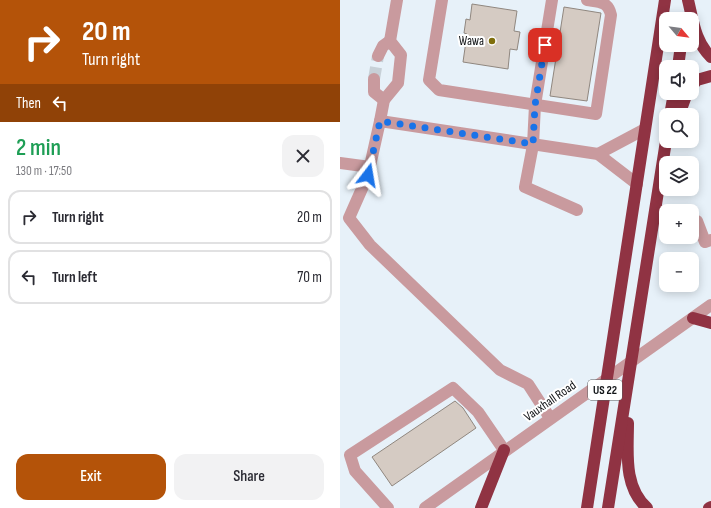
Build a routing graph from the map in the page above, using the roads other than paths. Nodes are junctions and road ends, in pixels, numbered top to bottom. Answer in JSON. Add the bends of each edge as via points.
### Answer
{"nodes":[{"id":1,"x":397,"y":0,"type":"edge"},
{"id":2,"x":442,"y":0,"type":"edge"},
{"id":3,"x":552,"y":0,"type":"edge"},
{"id":4,"x":587,"y":0,"type":"edge"},
{"id":5,"x":688,"y":0,"type":"edge"},
{"id":6,"x":662,"y":2,"type":"edge"},
{"id":7,"x":686,"y":12,"type":"edge"},
{"id":8,"x":390,"y":41,"type":"junction"},
{"id":9,"x":378,"y":56,"type":"tunnel mouth"},
{"id":10,"x":711,"y":57,"type":"edge"},
{"id":11,"x":711,"y":76,"type":"edge"},
{"id":12,"x":374,"y":79,"type":"tunnel mouth"},
{"id":13,"x":699,"y":79,"type":"edge"},
{"id":14,"x":384,"y":100,"type":"junction"},
{"id":15,"x":535,"y":105,"type":"junction"},
{"id":16,"x":380,"y":121,"type":"junction"},
{"id":17,"x":645,"y":129,"type":"junction"},
{"id":18,"x":533,"y":144,"type":"junction"},
{"id":19,"x":598,"y":154,"type":"junction"},
{"id":20,"x":340,"y":162,"type":"edge"},
{"id":21,"x":370,"y":167,"type":"junction"},
{"id":22,"x":637,"y":184,"type":"junction"},
{"id":23,"x":576,"y":210,"type":"dead end"},
{"id":24,"x":659,"y":222,"type":"edge"},
{"id":25,"x":699,"y":226,"type":"edge"},
{"id":26,"x":711,"y":240,"type":"edge"},
{"id":27,"x":711,"y":305,"type":"edge"},
{"id":28,"x":693,"y":318,"type":"junction"},
{"id":29,"x":711,"y":323,"type":"edge"},
{"id":30,"x":629,"y":384,"type":"junction"},
{"id":31,"x":550,"y":418,"type":"junction"},
{"id":32,"x":504,"y":450,"type":"junction"},
{"id":33,"x":388,"y":508,"type":"edge"},
{"id":34,"x":425,"y":508,"type":"edge"},
{"id":35,"x":481,"y":508,"type":"edge"},
{"id":36,"x":587,"y":508,"type":"edge"},
{"id":37,"x":608,"y":508,"type":"edge"},
{"id":38,"x":647,"y":508,"type":"edge"}],
"edges":[{"from":1,"to":8,"type":"street"},
{"from":2,"to":15,"type":"street","via":[[429,80],[439,90]]},
{"from":3,"to":15,"type":"street"},
{"from":4,"to":15,"type":"street","via":[[603,2],[610,7],[612,15],[596,114]]},
{"from":5,"to":7,"type":"highway"},
{"from":5,"to":10,"type":"highway","via":[[697,38]]},
{"from":6,"to":17,"type":"highway","number":"US 22"},
{"from":8,"to":9,"type":"street","via":[[383,46]]},
{"from":8,"to":14,"type":"street","via":[[401,55],[398,83]]},
{"from":11,"to":13,"type":"highway"},
{"from":12,"to":14,"type":"street","via":[[374,92]]},
{"from":14,"to":16,"type":"street"},
{"from":15,"to":18,"type":"street"},
{"from":16,"to":18,"type":"street"},
{"from":16,"to":21,"type":"street"},
{"from":17,"to":19,"type":"street"},
{"from":17,"to":22,"type":"highway","number":"US 22"},
{"from":18,"to":19,"type":"street"},
{"from":18,"to":23,"type":"street","via":[[525,187]]},
{"from":19,"to":22,"type":"street"},
{"from":20,"to":21,"type":"street"},
{"from":21,"to":31,"type":"street","via":[[349,218],[370,245],[500,370],[528,384]]},
{"from":22,"to":36,"type":"highway","number":"US 22"},
{"from":24,"to":30,"type":"highway","number":"US 22"},
{"from":25,"to":26,"type":"street","via":[[705,242]]},
{"from":27,"to":28,"type":"street","name":"Vauxhall Road"},
{"from":28,"to":29,"type":"highway"},
{"from":28,"to":31,"type":"street","name":"Vauxhall Road"},
{"from":30,"to":37,"type":"highway","number":"US 22"},
{"from":30,"to":38,"type":"highway","via":[[629,473],[633,489]]},
{"from":31,"to":32,"type":"street","name":"Vauxhall Road"},
{"from":32,"to":33,"type":"street","via":[[478,412],[453,388],[350,454],[355,471]]},
{"from":32,"to":34,"type":"street","name":"Vauxhall Road"},
{"from":32,"to":35,"type":"highway"}]}
